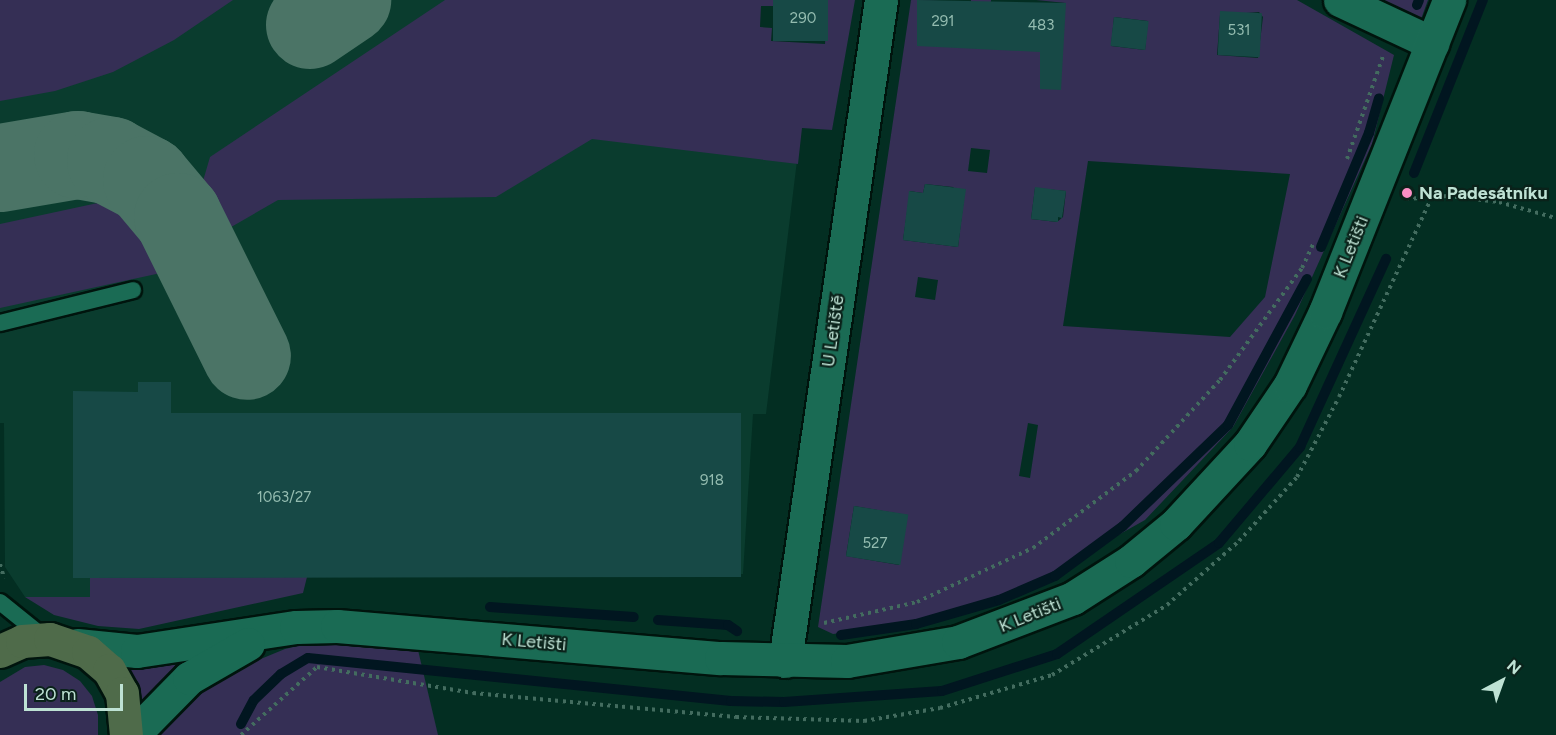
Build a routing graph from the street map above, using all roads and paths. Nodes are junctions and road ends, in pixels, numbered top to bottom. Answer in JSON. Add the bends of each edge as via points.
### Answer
{"nodes":[{"id":1,"x":881,"y":0,"type":"edge"},
{"id":2,"x":1341,"y":0,"type":"edge"},
{"id":3,"x":1449,"y":0,"type":"edge"},
{"id":4,"x":1400,"y":26,"type":"junction"},
{"id":5,"x":1432,"y":43,"type":"junction"},
{"id":6,"x":1346,"y":161,"type":"dead end"},
{"id":7,"x":1432,"y":197,"type":"junction"},
{"id":8,"x":1369,"y":201,"type":"junction"},
{"id":9,"x":1556,"y":218,"type":"edge"},
{"id":10,"x":1317,"y":236,"type":"dead end"},
{"id":11,"x":133,"y":290,"type":"dead end"},
{"id":12,"x":0,"y":323,"type":"edge"},
{"id":13,"x":0,"y":602,"type":"edge"},
{"id":14,"x":790,"y":627,"type":"junction"},
{"id":15,"x":269,"y":633,"type":"junction"},
{"id":16,"x":63,"y":642,"type":"junction"},
{"id":17,"x":0,"y":651,"type":"edge"},
{"id":18,"x":785,"y":661,"type":"junction"},
{"id":19,"x":126,"y":735,"type":"edge"},
{"id":20,"x":133,"y":735,"type":"edge"},
{"id":21,"x":241,"y":735,"type":"edge"}],
"edges":[{"from":1,"to":14,"type":"street","name":"U Letiště"},
{"from":2,"to":4,"type":"street"},
{"from":3,"to":5,"type":"street","name":"K Letišti"},
{"from":4,"to":5,"type":"street"},
{"from":4,"to":6,"type":"path","via":[[1378,64]]},
{"from":5,"to":8,"type":"street","name":"K Letišti"},
{"from":7,"to":8,"type":"path"},
{"from":7,"to":9,"type":"path","via":[[1499,202]]},
{"from":7,"to":21,"type":"path","via":[[1339,397],[1297,477],[1239,541],[1167,605],[1052,675],[940,708],[864,721],[736,717],[473,693],[317,667]]},
{"from":8,"to":18,"type":"street","name":"K Letišti","via":[[1325,312],[1290,385],[1216,485],[1131,561],[1073,598],[958,642],[847,661]]},
{"from":10,"to":14,"type":"path","via":[[1302,267],[1220,380],[1136,471],[1033,548],[917,602]]},
{"from":11,"to":12,"type":"lane"},
{"from":13,"to":16,"type":"lane","via":[[28,628]]},
{"from":14,"to":18,"type":"street","name":"U Letiště"},
{"from":15,"to":16,"type":"street","name":"K Letišti","via":[[137,651]]},
{"from":15,"to":18,"type":"street","name":"K Letišti","via":[[337,626]]},
{"from":15,"to":20,"type":"street","name":"K Letišti","via":[[189,678]]},
{"from":16,"to":17,"type":"main road","name":"K Letišti","via":[[22,641]]},
{"from":16,"to":19,"type":"main road","via":[[99,660],[116,681],[126,706]]}]}
